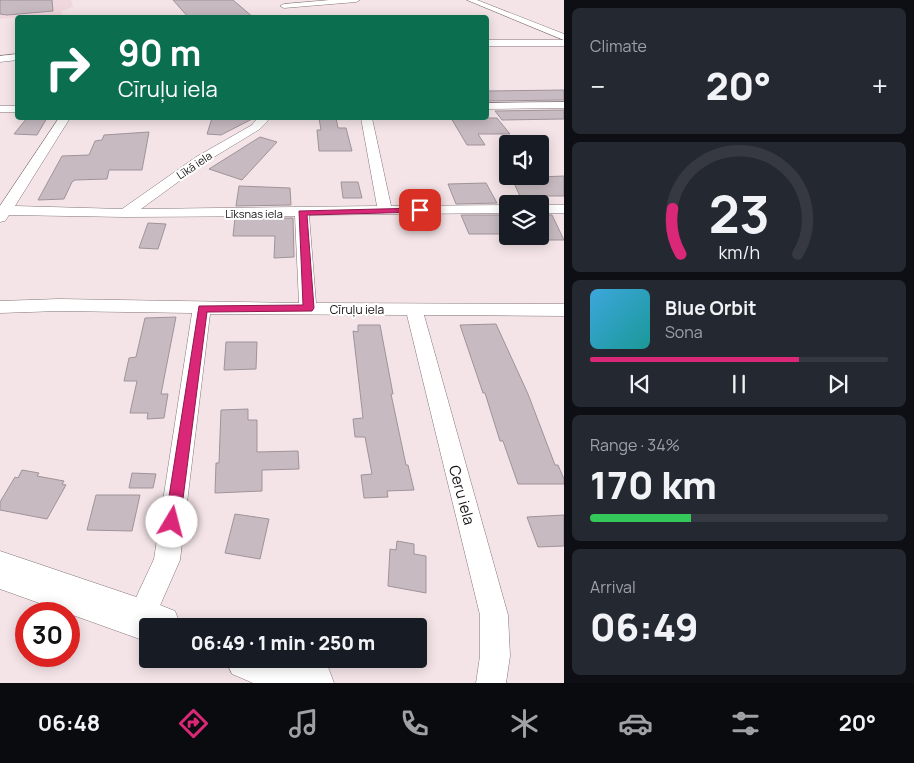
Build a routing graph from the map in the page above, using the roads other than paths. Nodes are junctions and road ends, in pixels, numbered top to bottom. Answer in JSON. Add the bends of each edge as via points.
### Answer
{"nodes":[{"id":1,"x":356,"y":0,"type":"edge"},
{"id":2,"x":471,"y":0,"type":"edge"},
{"id":3,"x":284,"y":6,"type":"dead end"},
{"id":4,"x":564,"y":37,"type":"edge"},
{"id":5,"x":489,"y":43,"type":"edge"},
{"id":6,"x":564,"y":43,"type":"edge"},
{"id":7,"x":15,"y":57,"type":"edge"},
{"id":8,"x":0,"y":59,"type":"edge"},
{"id":9,"x":564,"y":105,"type":"edge"},
{"id":10,"x":489,"y":106,"type":"edge"},
{"id":11,"x":0,"y":109,"type":"edge"},
{"id":12,"x":15,"y":109,"type":"edge"},
{"id":13,"x":63,"y":120,"type":"edge"},
{"id":14,"x":262,"y":120,"type":"edge"},
{"id":15,"x":366,"y":120,"type":"edge"},
{"id":16,"x":499,"y":209,"type":"edge"},
{"id":17,"x":549,"y":209,"type":"edge"},
{"id":18,"x":564,"y":209,"type":"edge"},
{"id":19,"x":385,"y":211,"type":"junction"},
{"id":20,"x":302,"y":212,"type":"junction"},
{"id":21,"x":2,"y":213,"type":"edge"},
{"id":22,"x":125,"y":213,"type":"junction"},
{"id":23,"x":0,"y":307,"type":"edge"},
{"id":24,"x":202,"y":308,"type":"junction"},
{"id":25,"x":308,"y":308,"type":"junction"},
{"id":26,"x":414,"y":309,"type":"junction"},
{"id":27,"x":564,"y":310,"type":"edge"},
{"id":28,"x":0,"y":570,"type":"edge"},
{"id":29,"x":139,"y":618,"type":"edge"},
{"id":30,"x":151,"y":618,"type":"edge"},
{"id":31,"x":271,"y":668,"type":"edge"},
{"id":32,"x":312,"y":683,"type":"edge"},
{"id":33,"x":491,"y":683,"type":"edge"}],
"edges":[{"from":1,"to":3,"type":"street"},
{"from":2,"to":4,"type":"street"},
{"from":5,"to":6,"type":"street"},
{"from":7,"to":8,"type":"street"},
{"from":9,"to":10,"type":"street"},
{"from":11,"to":12,"type":"street"},
{"from":13,"to":21,"type":"street"},
{"from":14,"to":22,"type":"street","name":"Līkā iela","via":[[256,127],[200,160]]},
{"from":15,"to":19,"type":"street"},
{"from":16,"to":19,"type":"street","name":"Līksnas iela"},
{"from":17,"to":18,"type":"street"},
{"from":19,"to":20,"type":"street","name":"Līksnas iela"},
{"from":20,"to":22,"type":"street","name":"Līksnas iela"},
{"from":20,"to":25,"type":"street"},
{"from":21,"to":22,"type":"street","name":"Līksnas iela"},
{"from":23,"to":24,"type":"street","name":"Cīruļu iela"},
{"from":24,"to":25,"type":"street","name":"Cīruļu iela"},
{"from":24,"to":30,"type":"street","via":[[167,560]]},
{"from":25,"to":26,"type":"street","name":"Cīruļu iela"},
{"from":26,"to":27,"type":"street","name":"Cīruļu iela"},
{"from":26,"to":33,"type":"street","name":"Ceru iela","via":[[494,615],[495,656]]},
{"from":28,"to":29,"type":"street"},
{"from":31,"to":32,"type":"street"}]}
